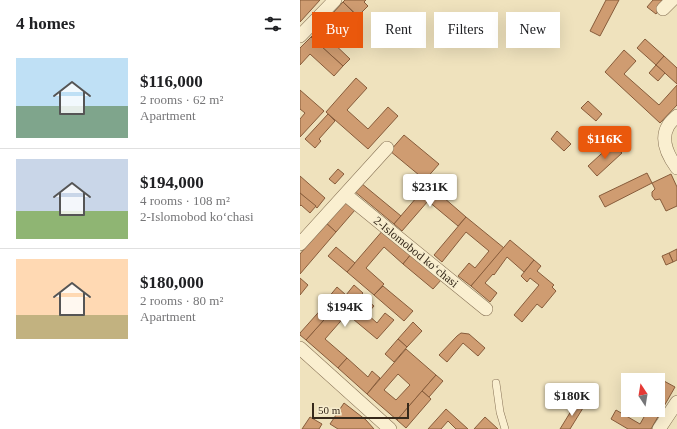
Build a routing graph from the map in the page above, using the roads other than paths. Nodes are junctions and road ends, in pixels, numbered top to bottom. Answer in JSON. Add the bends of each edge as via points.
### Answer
{"nodes":[{"id":1,"x":335,"y":0,"type":"edge"},
{"id":2,"x":300,"y":36,"type":"edge"},
{"id":3,"x":677,"y":116,"type":"edge"},
{"id":4,"x":387,"y":148,"type":"dead end"},
{"id":5,"x":677,"y":168,"type":"edge"},
{"id":6,"x":346,"y":195,"type":"junction"},
{"id":7,"x":300,"y":244,"type":"edge"},
{"id":8,"x":486,"y":309,"type":"dead end"},
{"id":9,"x":300,"y":348,"type":"edge"},
{"id":10,"x":496,"y":383,"type":"dead end"},
{"id":11,"x":677,"y":402,"type":"edge"},
{"id":12,"x":390,"y":429,"type":"edge"},
{"id":13,"x":505,"y":429,"type":"edge"},
{"id":14,"x":658,"y":429,"type":"edge"}],
"edges":[{"from":1,"to":2,"type":"street"},
{"from":3,"to":5,"type":"street","via":[[668,126],[665,137],[671,160]]},
{"from":4,"to":6,"type":"street"},
{"from":6,"to":7,"type":"street"},
{"from":6,"to":8,"type":"street","name":"2-Islomobod koʻchasi"},
{"from":9,"to":12,"type":"street"},
{"from":10,"to":13,"type":"lane"},
{"from":11,"to":14,"type":"street"}]}
